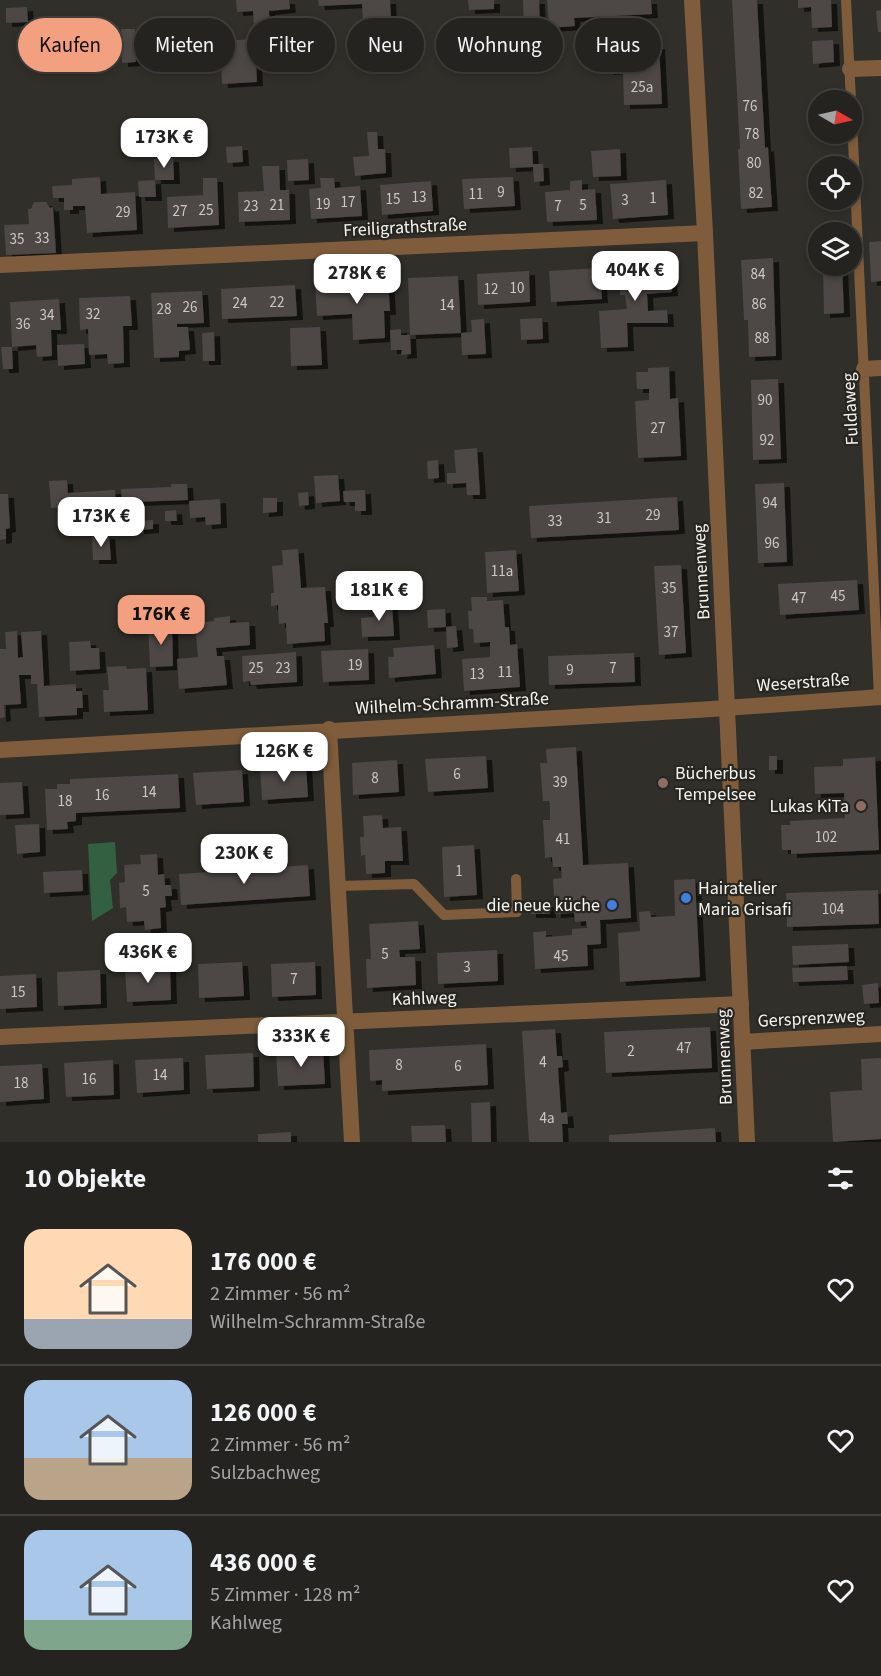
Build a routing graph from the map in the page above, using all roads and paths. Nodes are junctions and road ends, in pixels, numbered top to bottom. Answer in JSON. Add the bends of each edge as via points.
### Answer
{"nodes":[{"id":1,"x":692,"y":0,"type":"edge"},
{"id":2,"x":846,"y":0,"type":"edge"},
{"id":3,"x":881,"y":68,"type":"edge"},
{"id":4,"x":850,"y":69,"type":"junction"},
{"id":5,"x":851,"y":90,"type":"edge"},
{"id":6,"x":854,"y":144,"type":"edge"},
{"id":7,"x":705,"y":233,"type":"junction"},
{"id":8,"x":0,"y":265,"type":"edge"},
{"id":9,"x":873,"y":369,"type":"edge"},
{"id":10,"x":880,"y":697,"type":"edge"},
{"id":11,"x":727,"y":707,"type":"junction"},
{"id":12,"x":329,"y":729,"type":"junction"},
{"id":13,"x":0,"y":750,"type":"edge"},
{"id":14,"x":516,"y":879,"type":"dead end"},
{"id":15,"x":338,"y":886,"type":"junction"},
{"id":16,"x":741,"y":1004,"type":"junction"},
{"id":17,"x":345,"y":1020,"type":"junction"},
{"id":18,"x":881,"y":1034,"type":"edge"},
{"id":19,"x":0,"y":1036,"type":"edge"},
{"id":20,"x":742,"y":1042,"type":"junction"},
{"id":21,"x":352,"y":1142,"type":"edge"},
{"id":22,"x":747,"y":1142,"type":"edge"}],
"edges":[{"from":1,"to":7,"type":"street","name":"Brunnenweg"},
{"from":2,"to":4,"type":"lane"},
{"from":3,"to":4,"type":"street"},
{"from":4,"to":5,"type":"lane"},
{"from":6,"to":9,"type":"lane","name":"Fuldaweg"},
{"from":7,"to":8,"type":"street","name":"Freiligrathstraße"},
{"from":7,"to":11,"type":"street","name":"Brunnenweg"},
{"from":9,"to":10,"type":"lane","name":"Fuldaweg"},
{"from":10,"to":11,"type":"street","name":"Weserstraße"},
{"from":11,"to":12,"type":"street","name":"Wilhelm-Schramm-Straße"},
{"from":11,"to":16,"type":"street","name":"Brunnenweg"},
{"from":12,"to":13,"type":"street","name":"Wilhelm-Schramm-Straße"},
{"from":12,"to":15,"type":"street"},
{"from":14,"to":15,"type":"lane","via":[[517,912],[476,914],[444,915],[414,884]]},
{"from":15,"to":17,"type":"street"},
{"from":16,"to":17,"type":"street","name":"Kahlweg"},
{"from":16,"to":20,"type":"street","name":"Brunnenweg"},
{"from":17,"to":19,"type":"street","name":"Kahlweg"},
{"from":17,"to":21,"type":"street"},
{"from":18,"to":20,"type":"street","name":"Gersprenzweg"},
{"from":20,"to":22,"type":"street","name":"Brunnenweg"}]}
